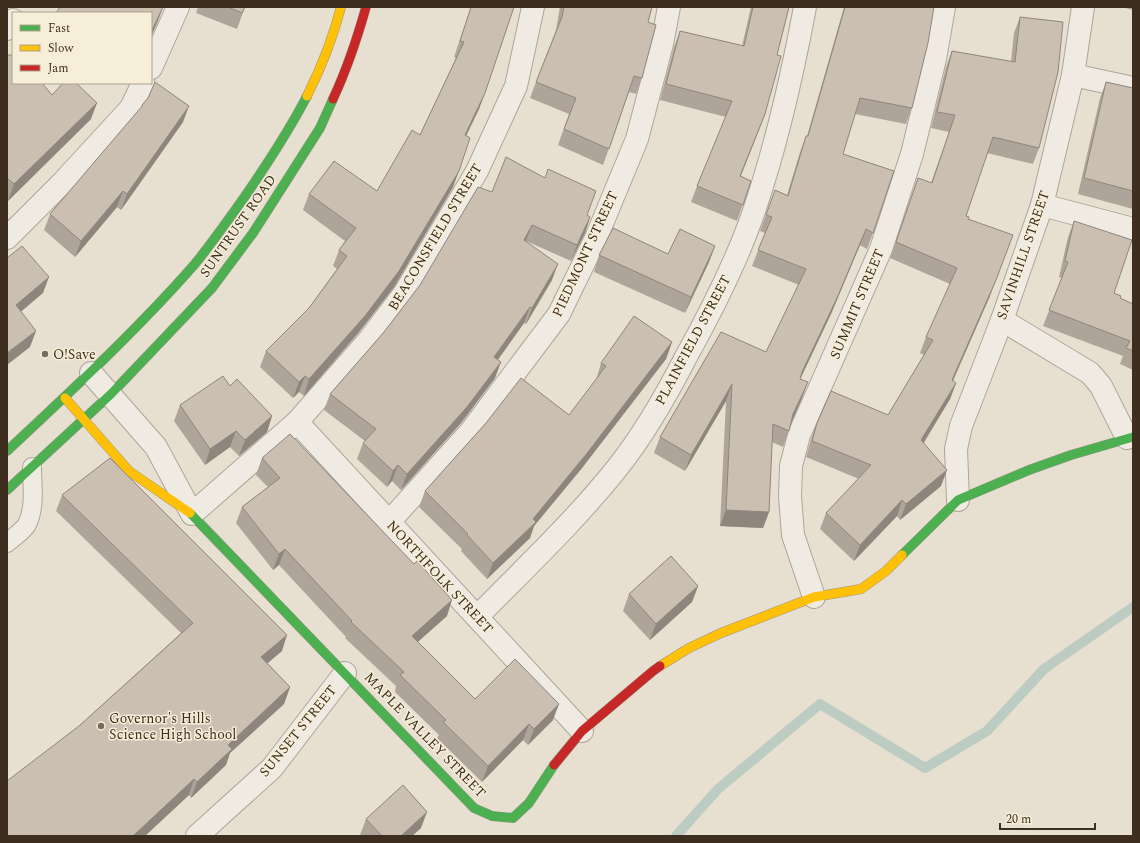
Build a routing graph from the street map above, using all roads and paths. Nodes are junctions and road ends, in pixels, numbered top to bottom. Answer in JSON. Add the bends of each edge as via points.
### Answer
{"nodes":[{"id":1,"x":178,"y":7,"type":"edge"},
{"id":2,"x":341,"y":7,"type":"edge"},
{"id":3,"x":366,"y":7,"type":"edge"},
{"id":4,"x":533,"y":7,"type":"edge"},
{"id":5,"x":669,"y":7,"type":"edge"},
{"id":6,"x":805,"y":7,"type":"edge"},
{"id":7,"x":944,"y":7,"type":"edge"},
{"id":8,"x":1083,"y":7,"type":"edge"},
{"id":9,"x":152,"y":66,"type":"edge"},
{"id":10,"x":1073,"y":75,"type":"junction"},
{"id":11,"x":143,"y":84,"type":"edge"},
{"id":12,"x":1133,"y":88,"type":"edge"},
{"id":13,"x":1042,"y":205,"type":"junction"},
{"id":14,"x":1133,"y":229,"type":"edge"},
{"id":15,"x":7,"y":238,"type":"edge"},
{"id":16,"x":1002,"y":320,"type":"junction"},
{"id":17,"x":92,"y":373,"type":"junction"},
{"id":18,"x":111,"y":394,"type":"junction"},
{"id":19,"x":65,"y":398,"type":"junction"},
{"id":20,"x":84,"y":419,"type":"junction"},
{"id":21,"x":297,"y":422,"type":"junction"},
{"id":22,"x":1130,"y":437,"type":"edge"},
{"id":23,"x":7,"y":451,"type":"edge"},
{"id":24,"x":32,"y":467,"type":"junction"},
{"id":25,"x":7,"y":490,"type":"edge"},
{"id":26,"x":958,"y":500,"type":"junction"},
{"id":27,"x":192,"y":514,"type":"junction"},
{"id":28,"x":389,"y":522,"type":"junction"},
{"id":29,"x":7,"y":543,"type":"edge"},
{"id":30,"x":814,"y":597,"type":"junction"},
{"id":31,"x":477,"y":617,"type":"junction"},
{"id":32,"x":345,"y":673,"type":"junction"},
{"id":33,"x":582,"y":731,"type":"junction"},
{"id":34,"x":197,"y":836,"type":"edge"}],
"edges":[{"from":1,"to":9,"type":"street"},
{"from":2,"to":17,"type":"street","name":"SUNTRUST ROAD","via":[[319,72],[266,165],[194,264]]},
{"from":3,"to":18,"type":"street","name":"SUNTRUST ROAD","via":[[343,78],[320,128],[253,233],[212,288]]},
{"from":4,"to":21,"type":"street","name":"BEACONSFIELD STREET","via":[[516,86],[477,171],[404,294]]},
{"from":5,"to":28,"type":"street","name":"PIEDMONT STREET","via":[[637,139],[596,238],[560,314],[471,431]]},
{"from":6,"to":31,"type":"street","name":"PLAINFIELD STREET","via":[[788,90],[753,214],[706,321],[664,399],[619,465],[585,507]]},
{"from":7,"to":30,"type":"street","name":"SUMMIT STREET","via":[[935,59],[912,154],[881,249],[799,435],[791,466],[793,534]]},
{"from":8,"to":10,"type":"street","name":"SAVINHILL STREET"},
{"from":10,"to":12,"type":"street"},
{"from":10,"to":13,"type":"street","name":"SAVINHILL STREET"},
{"from":11,"to":15,"type":"street","via":[[131,108]]},
{"from":13,"to":14,"type":"street"},
{"from":13,"to":16,"type":"street","name":"SAVINHILL STREET"},
{"from":16,"to":22,"type":"street","via":[[1090,373],[1101,386]]},
{"from":16,"to":26,"type":"street","name":"SAVINHILL STREET","via":[[961,426],[956,450]]},
{"from":17,"to":18,"type":"street"},
{"from":17,"to":19,"type":"street","name":"SUNTRUST ROAD"},
{"from":18,"to":20,"type":"street","name":"SUNTRUST ROAD"},
{"from":18,"to":27,"type":"street","via":[[156,447]]},
{"from":19,"to":20,"type":"street","name":"MAPLE VALLEY STREET"},
{"from":19,"to":23,"type":"street","name":"SUNTRUST ROAD"},
{"from":20,"to":24,"type":"street","name":"SUNTRUST ROAD"},
{"from":20,"to":27,"type":"street","name":"MAPLE VALLEY STREET","via":[[129,471]]},
{"from":21,"to":27,"type":"street","name":"BEACONSFIELD STREET"},
{"from":21,"to":28,"type":"street","name":"NORTHFOLK STREET"},
{"from":22,"to":26,"type":"street","name":"MAPLE VALLEY STREET","via":[[1029,470]]},
{"from":24,"to":25,"type":"street","name":"SUNTRUST ROAD"},
{"from":24,"to":29,"type":"lane","via":[[30,516],[25,527]]},
{"from":26,"to":30,"type":"street","name":"MAPLE VALLEY STREET","via":[[886,571],[861,589]]},
{"from":27,"to":32,"type":"street","name":"MAPLE VALLEY STREET"},
{"from":28,"to":31,"type":"street","name":"NORTHFOLK STREET"},
{"from":30,"to":33,"type":"street","name":"MAPLE VALLEY STREET","via":[[688,648],[654,671]]},
{"from":31,"to":33,"type":"street","name":"NORTHFOLK STREET"},
{"from":32,"to":33,"type":"street","name":"MAPLE VALLEY STREET","via":[[474,808],[492,816],[513,818],[529,803],[548,773]]},
{"from":32,"to":34,"type":"street","name":"SUNSET STREET","via":[[272,768]]}]}
